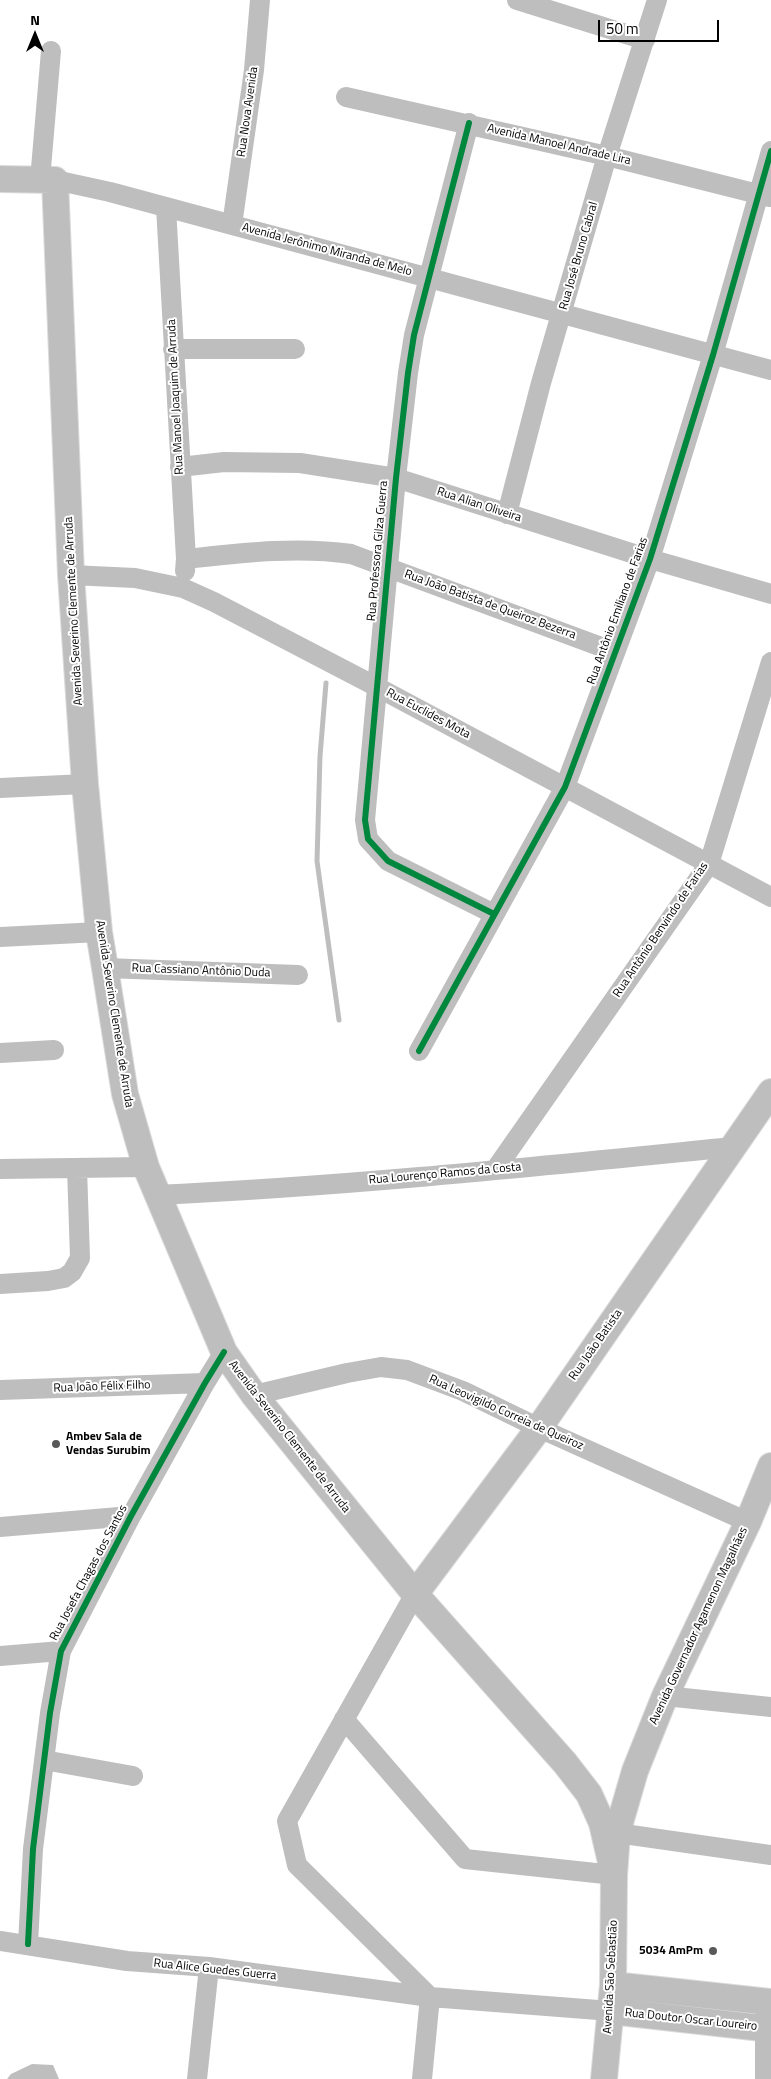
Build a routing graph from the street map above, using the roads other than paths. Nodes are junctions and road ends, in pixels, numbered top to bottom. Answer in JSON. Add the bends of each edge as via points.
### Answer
{"nodes":[{"id":1,"x":260,"y":0,"type":"edge"},
{"id":2,"x":517,"y":0,"type":"edge"},
{"id":3,"x":657,"y":0,"type":"edge"},
{"id":4,"x":645,"y":40,"type":"junction"},
{"id":5,"x":51,"y":51,"type":"dead end"},
{"id":6,"x":346,"y":97,"type":"dead end"},
{"id":7,"x":469,"y":123,"type":"junction"},
{"id":8,"x":771,"y":151,"type":"edge"},
{"id":9,"x":607,"y":156,"type":"junction"},
{"id":10,"x":0,"y":179,"type":"edge"},
{"id":11,"x":48,"y":180,"type":"junction"},
{"id":12,"x":765,"y":196,"type":"edge"},
{"id":13,"x":166,"y":207,"type":"junction"},
{"id":14,"x":232,"y":225,"type":"junction"},
{"id":15,"x":430,"y":278,"type":"junction"},
{"id":16,"x":563,"y":314,"type":"junction"},
{"id":17,"x":173,"y":350,"type":"junction"},
{"id":18,"x":295,"y":350,"type":"dead end"},
{"id":19,"x":713,"y":355,"type":"junction"},
{"id":20,"x":771,"y":370,"type":"edge"},
{"id":21,"x":180,"y":467,"type":"junction"},
{"id":22,"x":396,"y":478,"type":"junction"},
{"id":23,"x":507,"y":514,"type":"junction"},
{"id":24,"x":186,"y":559,"type":"junction"},
{"id":25,"x":650,"y":559,"type":"junction"},
{"id":26,"x":389,"y":567,"type":"junction"},
{"id":27,"x":70,"y":575,"type":"junction"},
{"id":28,"x":184,"y":588,"type":"junction"},
{"id":29,"x":771,"y":594,"type":"edge"},
{"id":30,"x":615,"y":652,"type":"junction"},
{"id":31,"x":771,"y":662,"type":"edge"},
{"id":32,"x":377,"y":688,"type":"junction"},
{"id":33,"x":85,"y":784,"type":"junction"},
{"id":34,"x":565,"y":787,"type":"junction"},
{"id":35,"x":0,"y":788,"type":"edge"},
{"id":36,"x":709,"y":864,"type":"junction"},
{"id":37,"x":771,"y":897,"type":"edge"},
{"id":38,"x":494,"y":914,"type":"junction"},
{"id":39,"x":99,"y":932,"type":"junction"},
{"id":40,"x":0,"y":937,"type":"edge"},
{"id":41,"x":105,"y":968,"type":"junction"},
{"id":42,"x":298,"y":975,"type":"dead end"},
{"id":43,"x":54,"y":1050,"type":"dead end"},
{"id":44,"x":419,"y":1051,"type":"dead end"},
{"id":45,"x":0,"y":1053,"type":"edge"},
{"id":46,"x":771,"y":1092,"type":"edge"},
{"id":47,"x":733,"y":1147,"type":"junction"},
{"id":48,"x":146,"y":1167,"type":"junction"},
{"id":49,"x":78,"y":1168,"type":"junction"},
{"id":50,"x":0,"y":1169,"type":"edge"},
{"id":51,"x":494,"y":1170,"type":"junction"},
{"id":52,"x":157,"y":1195,"type":"junction"},
{"id":53,"x":0,"y":1284,"type":"edge"},
{"id":54,"x":224,"y":1352,"type":"junction"},
{"id":55,"x":205,"y":1383,"type":"junction"},
{"id":56,"x":0,"y":1390,"type":"edge"},
{"id":57,"x":254,"y":1395,"type":"junction"},
{"id":58,"x":539,"y":1428,"type":"junction"},
{"id":59,"x":771,"y":1466,"type":"edge"},
{"id":60,"x":131,"y":1516,"type":"junction"},
{"id":61,"x":748,"y":1522,"type":"junction"},
{"id":62,"x":0,"y":1528,"type":"edge"},
{"id":63,"x":415,"y":1594,"type":"junction"},
{"id":64,"x":61,"y":1651,"type":"junction"},
{"id":65,"x":0,"y":1656,"type":"edge"},
{"id":66,"x":665,"y":1696,"type":"junction"},
{"id":67,"x":771,"y":1707,"type":"edge"},
{"id":68,"x":344,"y":1719,"type":"junction"},
{"id":69,"x":44,"y":1760,"type":"junction"},
{"id":70,"x":133,"y":1776,"type":"dead end"},
{"id":71,"x":617,"y":1832,"type":"junction"},
{"id":72,"x":771,"y":1854,"type":"edge"},
{"id":73,"x":614,"y":1875,"type":"junction"},
{"id":74,"x":0,"y":1941,"type":"edge"},
{"id":75,"x":28,"y":1944,"type":"junction"},
{"id":76,"x":209,"y":1966,"type":"junction"},
{"id":77,"x":613,"y":1984,"type":"junction"},
{"id":78,"x":430,"y":1997,"type":"junction"},
{"id":79,"x":768,"y":2002,"type":"edge"},
{"id":80,"x":611,"y":2012,"type":"junction"},
{"id":81,"x":768,"y":2029,"type":"edge"},
{"id":82,"x":197,"y":2079,"type":"edge"},
{"id":83,"x":422,"y":2079,"type":"edge"},
{"id":84,"x":604,"y":2079,"type":"edge"},
{"id":85,"x":765,"y":2079,"type":"edge"}],
"edges":[{"from":1,"to":14,"type":"street","name":"Rua Nova Avenida","via":[[254,70]]},
{"from":2,"to":4,"type":"street"},
{"from":3,"to":4,"type":"street","name":"Rua José Bruno Cabral"},
{"from":4,"to":9,"type":"street","name":"Rua José Bruno Cabral"},
{"from":5,"to":11,"type":"street"},
{"from":6,"to":7,"type":"street","name":"Avenida Manoel Andrade Lira"},
{"from":7,"to":9,"type":"street","name":"Avenida Manoel Andrade Lira"},
{"from":7,"to":15,"type":"street","name":"Rua Professora Gilza Guerra"},
{"from":8,"to":12,"type":"street","name":"Rua Antônio Emiliano de Farias"},
{"from":9,"to":12,"type":"street","name":"Avenida Manoel Andrade Lira"},
{"from":9,"to":16,"type":"street","name":"Rua José Bruno Cabral"},
{"from":10,"to":11,"type":"main road"},
{"from":11,"to":13,"type":"street","name":"Avenida Jerônimo Miranda de Melo"},
{"from":11,"to":27,"type":"main road","name":"Avenida Severino Clemente de Arruda"},
{"from":12,"to":19,"type":"street","name":"Rua Antônio Emiliano de Farias"},
{"from":13,"to":14,"type":"street","name":"Avenida Jerônimo Miranda de Melo"},
{"from":13,"to":17,"type":"street","name":"Rua Manoel Joaquim de Arruda"},
{"from":14,"to":15,"type":"street","name":"Avenida Jerônimo Miranda de Melo"},
{"from":15,"to":16,"type":"street","name":"Avenida Jerônimo Miranda de Melo"},
{"from":15,"to":22,"type":"street","name":"Rua Professora Gilza Guerra","via":[[414,335]]},
{"from":16,"to":19,"type":"street","name":"Avenida Jerônimo Miranda de Melo"},
{"from":16,"to":23,"type":"street","name":"Rua José Bruno Cabral"},
{"from":17,"to":18,"type":"street"},
{"from":17,"to":21,"type":"street","name":"Rua Manoel Joaquim de Arruda"},
{"from":19,"to":20,"type":"street","name":"Avenida Jerônimo Miranda de Melo"},
{"from":19,"to":25,"type":"street","name":"Rua Antônio Emiliano de Farias"},
{"from":21,"to":22,"type":"street","name":"Rua Alian Oliveira","via":[[224,462],[300,463]]},
{"from":21,"to":24,"type":"street","name":"Rua Manoel Joaquim de Arruda"},
{"from":22,"to":23,"type":"street","name":"Rua Alian Oliveira"},
{"from":22,"to":26,"type":"street","name":"Rua Professora Gilza Guerra"},
{"from":23,"to":25,"type":"street","name":"Rua Alian Oliveira"},
{"from":24,"to":26,"type":"street","name":"Rua João Batista de Queiroz Bezerra","via":[[264,551],[326,550],[351,554]]},
{"from":24,"to":28,"type":"street","name":"Rua Manoel Joaquim de Arruda"},
{"from":25,"to":29,"type":"street","name":"Rua Alian Oliveira"},
{"from":25,"to":30,"type":"street","name":"Rua Antônio Emiliano de Farias"},
{"from":26,"to":30,"type":"street","name":"Rua João Batista de Queiroz Bezerra"},
{"from":26,"to":32,"type":"street","name":"Rua Professora Gilza Guerra"},
{"from":27,"to":28,"type":"street","name":"Rua Euclides Mota","via":[[135,578]]},
{"from":27,"to":33,"type":"main road","name":"Avenida Severino Clemente de Arruda"},
{"from":28,"to":32,"type":"street","name":"Rua Euclides Mota"},
{"from":30,"to":34,"type":"street","name":"Rua Antônio Emiliano de Farias"},
{"from":31,"to":36,"type":"street","name":"Rua Antônio Benvindo de Farias"},
{"from":32,"to":34,"type":"street","name":"Rua Euclides Mota"},
{"from":32,"to":38,"type":"street","name":"Rua Professora Gilza Guerra","via":[[365,820],[368,839],[388,861]]},
{"from":33,"to":35,"type":"street"},
{"from":33,"to":39,"type":"main road","name":"Avenida Severino Clemente de Arruda"},
{"from":34,"to":36,"type":"street","name":"Rua Euclides Mota"},
{"from":34,"to":38,"type":"street","name":"Rua Antônio Emiliano de Farias"},
{"from":36,"to":37,"type":"street","name":"Rua Euclides Mota"},
{"from":36,"to":51,"type":"street","name":"Rua Antônio Benvindo de Farias"},
{"from":38,"to":44,"type":"street","name":"Rua Antônio Emiliano de Farias"},
{"from":39,"to":40,"type":"street"},
{"from":39,"to":41,"type":"main road","name":"Avenida Severino Clemente de Arruda"},
{"from":41,"to":42,"type":"street","name":"Rua Cassiano Antônio Duda"},
{"from":41,"to":48,"type":"main road","name":"Avenida Severino Clemente de Arruda","via":[[125,1094]]},
{"from":43,"to":45,"type":"street"},
{"from":46,"to":47,"type":"main road","name":"Rua João Batista"},
{"from":47,"to":51,"type":"street","name":"Rua Lourenço Ramos da Costa"},
{"from":47,"to":58,"type":"main road","name":"Rua João Batista"},
{"from":48,"to":49,"type":"street"},
{"from":48,"to":52,"type":"main road","name":"Avenida Severino Clemente de Arruda"},
{"from":49,"to":50,"type":"street"},
{"from":49,"to":53,"type":"street","via":[[80,1258],[72,1272],[64,1278],[48,1281]]},
{"from":51,"to":52,"type":"street","name":"Rua Lourenço Ramos da Costa","via":[[250,1191]]},
{"from":52,"to":54,"type":"main road","name":"Avenida Severino Clemente de Arruda"},
{"from":54,"to":55,"type":"street","name":"Rua Josefa Chagas dos Santos"},
{"from":54,"to":57,"type":"main road","name":"Avenida Severino Clemente de Arruda"},
{"from":55,"to":56,"type":"street","name":"Rua João Félix Filho"},
{"from":55,"to":60,"type":"street","name":"Rua Josefa Chagas dos Santos"},
{"from":57,"to":58,"type":"street","name":"Rua Leovigildo Correia de Queiroz","via":[[347,1373],[381,1368],[407,1370],[463,1391]]},
{"from":57,"to":63,"type":"main road","name":"Avenida Severino Clemente de Arruda"},
{"from":58,"to":61,"type":"street","name":"Rua Leovigildo Correia de Queiroz"},
{"from":58,"to":63,"type":"main road","name":"Rua João Batista"},
{"from":59,"to":61,"type":"main road","name":"Avenida Governador Agamenon Magalhães"},
{"from":60,"to":62,"type":"street"},
{"from":60,"to":64,"type":"street","name":"Rua Josefa Chagas dos Santos"},
{"from":61,"to":66,"type":"main road","name":"Avenida Governador Agamenon Magalhães"},
{"from":63,"to":68,"type":"street"},
{"from":63,"to":73,"type":"main road","name":"Avenida Severino Clemente de Arruda","via":[[589,1794],[602,1823]]},
{"from":64,"to":65,"type":"street"},
{"from":64,"to":69,"type":"street","name":"Rua Josefa Chagas dos Santos"},
{"from":66,"to":67,"type":"street"},
{"from":66,"to":71,"type":"main road","name":"Avenida Governador Agamenon Magalhães","via":[[635,1771]]},
{"from":68,"to":73,"type":"street","via":[[465,1859]]},
{"from":68,"to":78,"type":"street","via":[[287,1821],[297,1865]]},
{"from":69,"to":70,"type":"street"},
{"from":69,"to":75,"type":"street","name":"Rua Josefa Chagas dos Santos"},
{"from":71,"to":72,"type":"street"},
{"from":71,"to":73,"type":"main road","name":"Avenida Governador Agamenon Magalhães"},
{"from":73,"to":77,"type":"main road","name":"Avenida São Sebastião"},
{"from":74,"to":75,"type":"street","name":"Rua Alice Guedes Guerra"},
{"from":75,"to":76,"type":"street","name":"Rua Alice Guedes Guerra","via":[[127,1961]]},
{"from":76,"to":78,"type":"street","name":"Rua Alice Guedes Guerra"},
{"from":76,"to":82,"type":"street"},
{"from":77,"to":79,"type":"main road"},
{"from":77,"to":80,"type":"main road","name":"Avenida São Sebastião"},
{"from":78,"to":80,"type":"street","name":"Rua Alice Guedes Guerra"},
{"from":78,"to":83,"type":"street"},
{"from":79,"to":81,"type":"street"},
{"from":80,"to":81,"type":"main road","name":"Rua Doutor Oscar Loureiro"},
{"from":80,"to":84,"type":"main road","name":"Avenida São Sebastião"},
{"from":81,"to":85,"type":"street"}]}
